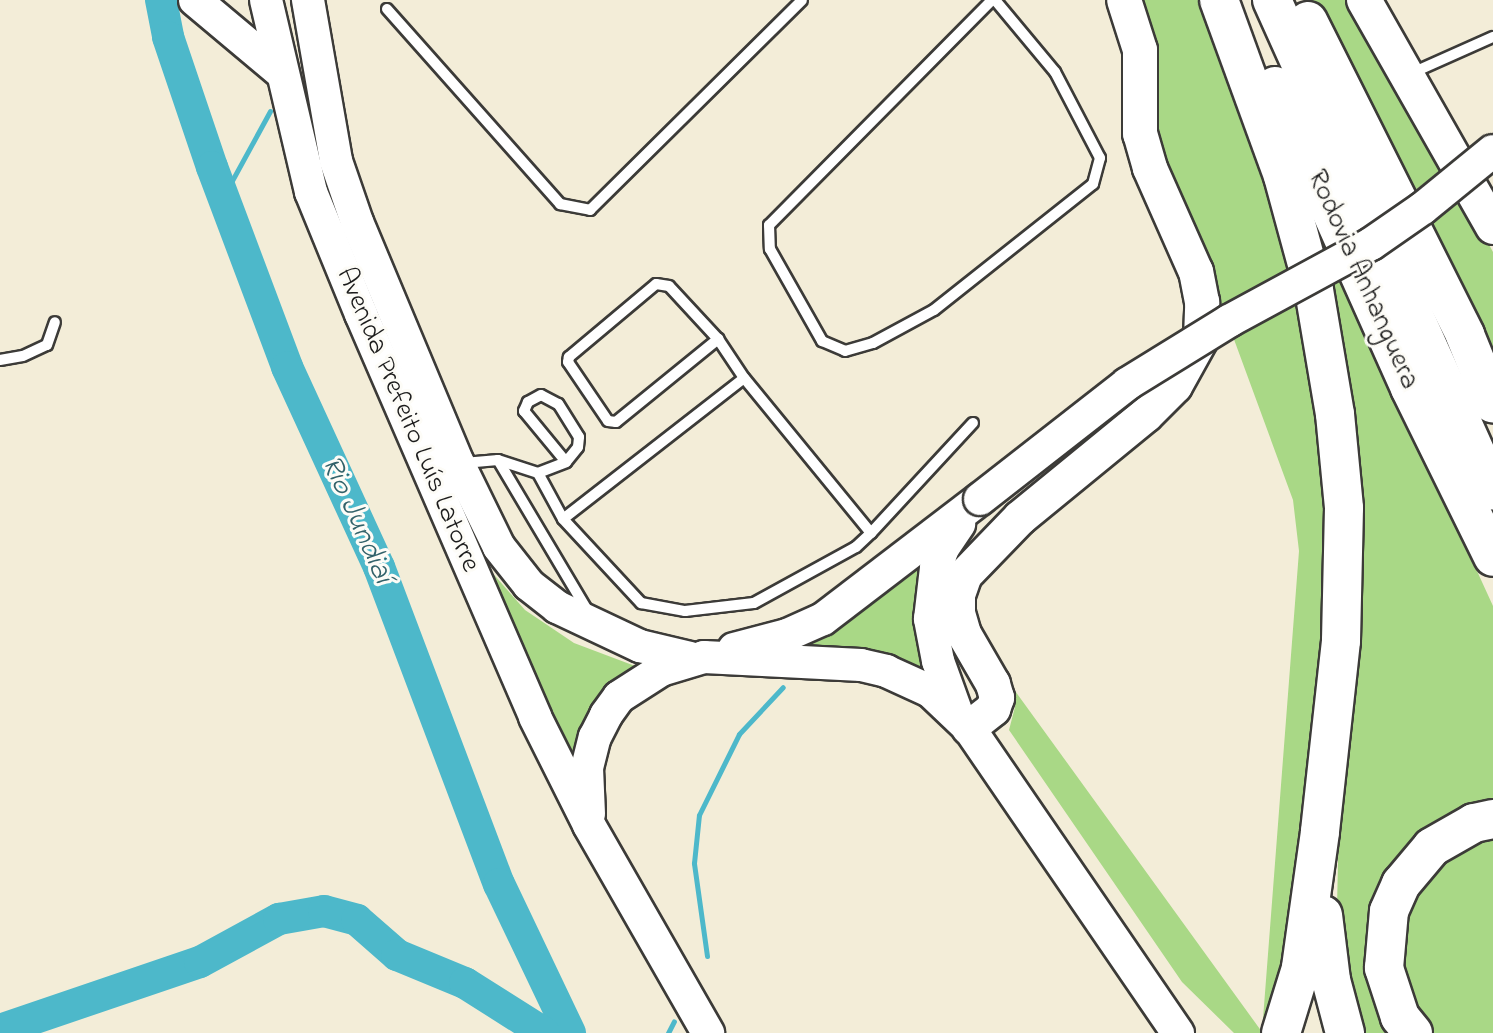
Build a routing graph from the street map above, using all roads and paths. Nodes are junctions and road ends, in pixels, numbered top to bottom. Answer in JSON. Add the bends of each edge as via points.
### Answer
{"nodes":[{"id":1,"x":195,"y":0,"type":"edge"},
{"id":2,"x":266,"y":0,"type":"edge"},
{"id":3,"x":308,"y":0,"type":"edge"},
{"id":4,"x":802,"y":0,"type":"edge"},
{"id":5,"x":993,"y":0,"type":"edge"},
{"id":6,"x":1124,"y":0,"type":"edge"},
{"id":7,"x":1219,"y":0,"type":"edge"},
{"id":8,"x":1235,"y":0,"type":"edge"},
{"id":9,"x":1272,"y":0,"type":"edge"},
{"id":10,"x":1297,"y":0,"type":"edge"},
{"id":11,"x":1364,"y":0,"type":"edge"},
{"id":12,"x":387,"y":9,"type":"dead end"},
{"id":13,"x":1493,"y":37,"type":"edge"},
{"id":14,"x":282,"y":73,"type":"junction"},
{"id":15,"x":1406,"y":76,"type":"junction"},
{"id":16,"x":1493,"y":151,"type":"edge"},
{"id":17,"x":1493,"y":227,"type":"edge"},
{"id":18,"x":55,"y":322,"type":"dead end"},
{"id":19,"x":718,"y":339,"type":"junction"},
{"id":20,"x":0,"y":360,"type":"edge"},
{"id":21,"x":744,"y":378,"type":"junction"},
{"id":22,"x":1493,"y":404,"type":"edge"},
{"id":23,"x":973,"y":423,"type":"dead end"},
{"id":24,"x":498,"y":460,"type":"junction"},
{"id":25,"x":566,"y":462,"type":"junction"},
{"id":26,"x":458,"y":463,"type":"junction"},
{"id":27,"x":538,"y":473,"type":"junction"},
{"id":28,"x":1493,"y":491,"type":"edge"},
{"id":29,"x":980,"y":499,"type":"junction"},
{"id":30,"x":563,"y":519,"type":"junction"},
{"id":31,"x":871,"y":533,"type":"junction"},
{"id":32,"x":1493,"y":557,"type":"edge"},
{"id":33,"x":598,"y":629,"type":"junction"},
{"id":34,"x":697,"y":657,"type":"junction"},
{"id":35,"x":963,"y":721,"type":"junction"},
{"id":36,"x":1493,"y":819,"type":"edge"},
{"id":37,"x":589,"y":825,"type":"junction"},
{"id":38,"x":1320,"y":832,"type":"junction"},
{"id":39,"x":1143,"y":982,"type":"junction"},
{"id":40,"x":1287,"y":1018,"type":"edge"},
{"id":41,"x":708,"y":1033,"type":"edge"},
{"id":42,"x":1155,"y":1033,"type":"edge"},
{"id":43,"x":1178,"y":1033,"type":"edge"},
{"id":44,"x":1345,"y":1033,"type":"edge"},
{"id":45,"x":1413,"y":1033,"type":"edge"}],
"edges":[{"from":1,"to":14,"type":"main road"},
{"from":2,"to":14,"type":"main road","name":"Avenida Prefeito Luís Latorre"},
{"from":3,"to":26,"type":"main road","name":"Avenida Prefeito Luís Latorre","via":[[336,161]]},
{"from":4,"to":12,"type":"lane","via":[[590,210],[560,204]]},
{"from":5,"to":5,"type":"lane","via":[[769,225],[770,249],[822,341],[845,351],[873,343],[934,310],[1093,184],[1100,158],[1055,72]]},
{"from":6,"to":35,"type":"highway","via":[[1140,50],[1140,134],[1196,272],[1201,339],[1175,386],[1020,518],[965,575],[958,613],[997,698],[993,709]]},
{"from":7,"to":38,"type":"highway","via":[[1297,223],[1335,414],[1344,581]]},
{"from":8,"to":32,"type":"highway","name":"Rodovia Anhanguera","via":[[1410,388]]},
{"from":9,"to":28,"type":"highway","name":"Rodovia Anhanguera"},
{"from":10,"to":22,"type":"highway","via":[[1465,335]]},
{"from":11,"to":15,"type":"highway"},
{"from":13,"to":15,"type":"lane"},
{"from":14,"to":37,"type":"main road","name":"Avenida Prefeito Luís Latorre","via":[[311,192],[355,301],[524,691]]},
{"from":15,"to":17,"type":"highway"},
{"from":16,"to":29,"type":"main road","bridge":true,"via":[[1371,244],[1127,384]]},
{"from":18,"to":20,"type":"lane","via":[[47,345]]},
{"from":19,"to":19,"type":"lane","via":[[616,422],[608,421],[568,362],[656,284],[669,286]]},
{"from":19,"to":21,"type":"lane"},
{"from":21,"to":30,"type":"lane"},
{"from":21,"to":31,"type":"lane"},
{"from":23,"to":31,"type":"lane"},
{"from":24,"to":26,"type":"lane"},
{"from":24,"to":27,"type":"lane"},
{"from":24,"to":33,"type":"lane"},
{"from":25,"to":25,"type":"lane","via":[[579,437],[558,404],[541,395],[524,411]]},
{"from":25,"to":27,"type":"lane"},
{"from":26,"to":33,"type":"main road","name":"Avenida Prefeito Luís Latorre","via":[[499,547],[529,585]]},
{"from":27,"to":30,"type":"lane"},
{"from":29,"to":34,"type":"main road","via":[[823,619],[787,635]]},
{"from":29,"to":35,"type":"main road","via":[[943,548],[931,593],[933,642]]},
{"from":30,"to":31,"type":"lane","via":[[641,603],[685,611],[754,603],[856,547]]},
{"from":33,"to":34,"type":"main road","name":"Avenida Prefeito Luís Latorre","via":[[640,646]]},
{"from":34,"to":35,"type":"main road","name":"Avenida Prefeito Luís Latorre","via":[[861,665],[930,691]]},
{"from":34,"to":37,"type":"main road","via":[[638,682],[606,715],[587,768]]},
{"from":35,"to":39,"type":"main road"},
{"from":36,"to":45,"type":"highway","via":[[1474,823],[1432,847],[1401,884],[1389,911],[1384,968],[1400,1017]]},
{"from":37,"to":41,"type":"main road","name":"Avenida Prefeito Luís Latorre"},
{"from":38,"to":40,"type":"highway","via":[[1308,933]]},
{"from":38,"to":44,"type":"highway","via":[[1323,938]]},
{"from":39,"to":42,"type":"main road"},
{"from":39,"to":43,"type":"main road"}]}
